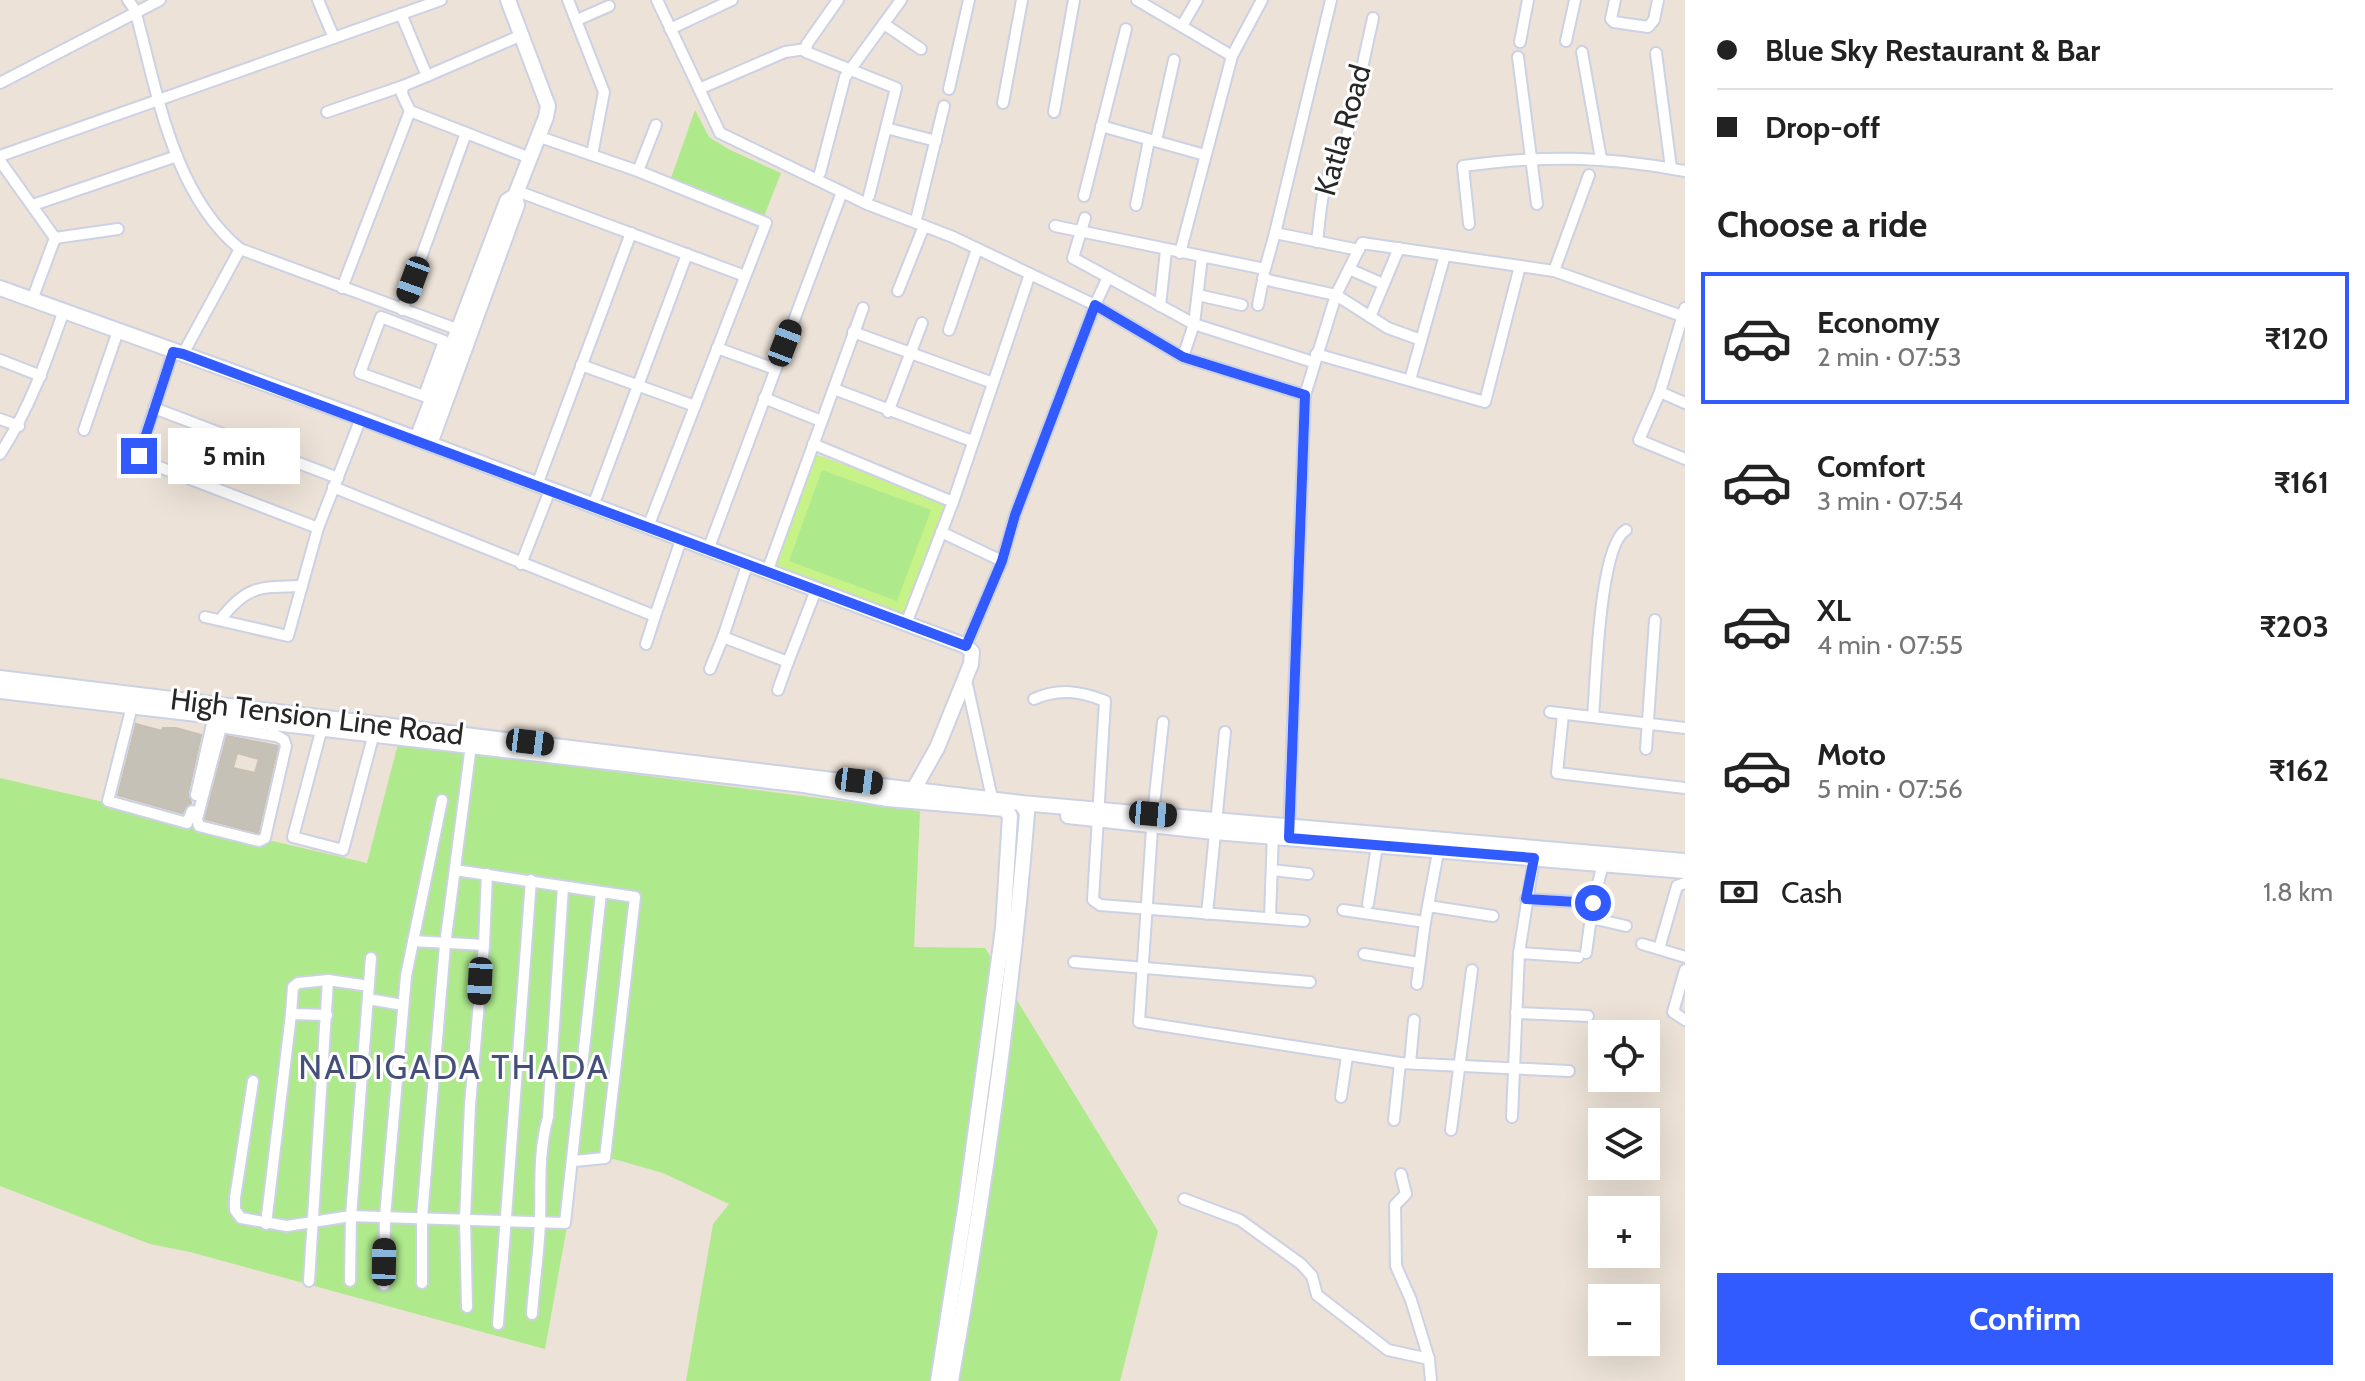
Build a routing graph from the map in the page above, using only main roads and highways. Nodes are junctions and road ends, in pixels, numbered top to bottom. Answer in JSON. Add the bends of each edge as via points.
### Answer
{"nodes":[{"id":1,"x":508,"y":0,"type":"edge"},
{"id":2,"x":0,"y":288,"type":"edge"},
{"id":3,"x":423,"y":442,"type":"junction"},
{"id":4,"x":0,"y":678,"type":"edge"},
{"id":5,"x":0,"y":691,"type":"edge"},
{"id":6,"x":323,"y":723,"type":"junction"},
{"id":7,"x":681,"y":765,"type":"junction"},
{"id":8,"x":913,"y":796,"type":"junction"},
{"id":9,"x":1024,"y":808,"type":"junction"},
{"id":10,"x":1605,"y":859,"type":"junction"},
{"id":11,"x":1685,"y":861,"type":"edge"},
{"id":12,"x":1685,"y":871,"type":"edge"},
{"id":13,"x":974,"y":1203,"type":"junction"},
{"id":14,"x":938,"y":1381,"type":"edge"},
{"id":15,"x":951,"y":1381,"type":"edge"}],
"edges":[{"from":1,"to":3,"type":"main road","via":[[548,106],[516,193],[507,201]]},
{"from":2,"to":3,"type":"main road"},
{"from":3,"to":8,"type":"main road","via":[[966,646],[973,659]]},
{"from":4,"to":6,"type":"main road","name":"High Tension Line Road"},
{"from":5,"to":6,"type":"main road","name":"High Tension Line Road","via":[[214,715],[275,729]]},
{"from":6,"to":7,"type":"main road","name":"High Tension Line Road"},
{"from":6,"to":7,"type":"main road","name":"High Tension Line Road","via":[[471,745]]},
{"from":7,"to":8,"type":"main road","name":"High Tension Line Road"},
{"from":8,"to":9,"type":"main road","name":"High Tension Line Road","via":[[992,798]]},
{"from":8,"to":13,"type":"main road","via":[[1005,809],[1010,816]]},
{"from":9,"to":10,"type":"main road","name":"High Tension Line Road"},
{"from":9,"to":13,"type":"main road","via":[[1014,954]]},
{"from":10,"to":11,"type":"main road"},
{"from":10,"to":12,"type":"main road"},
{"from":13,"to":14,"type":"main road"},
{"from":13,"to":15,"type":"main road"}]}
